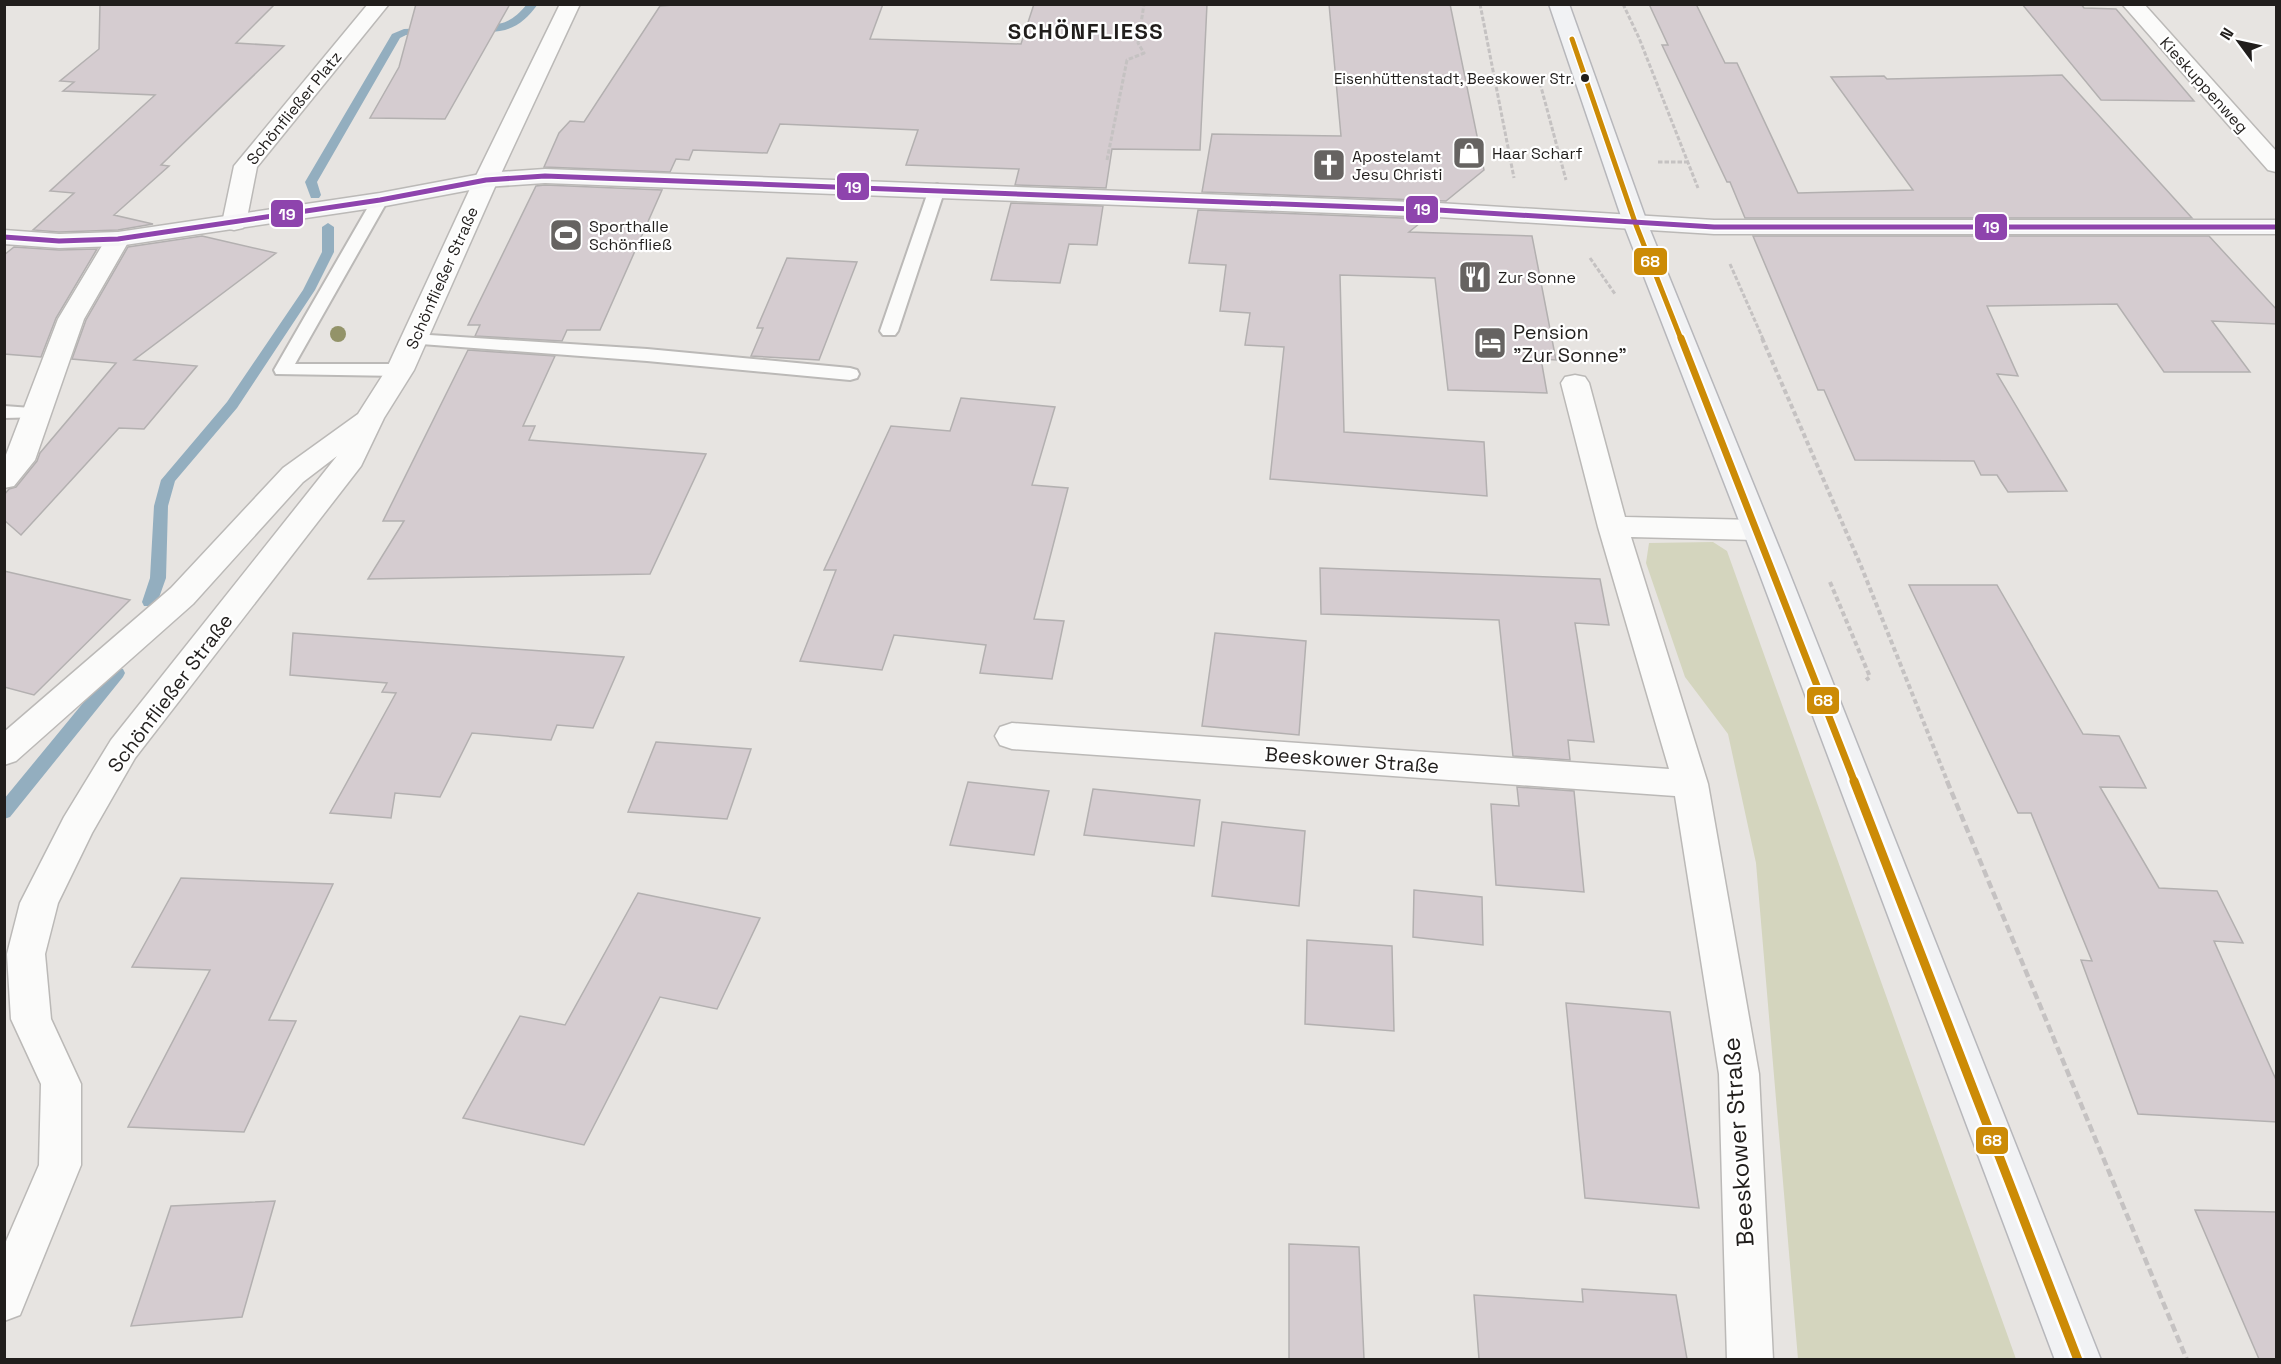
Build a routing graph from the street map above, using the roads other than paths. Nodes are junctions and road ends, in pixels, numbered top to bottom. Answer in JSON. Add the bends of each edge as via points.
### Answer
{"nodes":[{"id":1,"x":379,"y":4,"type":"edge"},
{"id":2,"x":570,"y":4,"type":"edge"},
{"id":3,"x":1559,"y":4,"type":"edge"},
{"id":4,"x":2132,"y":4,"type":"edge"},
{"id":5,"x":2277,"y":165,"type":"edge"},
{"id":6,"x":486,"y":180,"type":"junction"},
{"id":7,"x":937,"y":189,"type":"junction"},
{"id":8,"x":380,"y":200,"type":"junction"},
{"id":9,"x":234,"y":223,"type":"junction"},
{"id":10,"x":1636,"y":225,"type":"junction"},
{"id":11,"x":2277,"y":227,"type":"edge"},
{"id":12,"x":4,"y":237,"type":"edge"},
{"id":13,"x":118,"y":239,"type":"junction"},
{"id":14,"x":889,"y":331,"type":"dead end"},
{"id":15,"x":414,"y":339,"type":"junction"},
{"id":16,"x":400,"y":370,"type":"junction"},
{"id":17,"x":850,"y":374,"type":"dead end"},
{"id":18,"x":1575,"y":383,"type":"dead end"},
{"id":19,"x":4,"y":412,"type":"edge"},
{"id":20,"x":38,"y":413,"type":"junction"},
{"id":21,"x":370,"y":418,"type":"junction"},
{"id":22,"x":4,"y":479,"type":"edge"},
{"id":23,"x":1613,"y":527,"type":"junction"},
{"id":24,"x":1756,"y":530,"type":"junction"},
{"id":25,"x":1012,"y":736,"type":"dead end"},
{"id":26,"x":4,"y":752,"type":"edge"},
{"id":27,"x":1691,"y":784,"type":"junction"},
{"id":28,"x":4,"y":1299,"type":"edge"},
{"id":29,"x":1750,"y":1359,"type":"edge"},
{"id":30,"x":2078,"y":1359,"type":"edge"}],
"edges":[{"from":1,"to":9,"type":"street","name":"Schönfließer Platz","via":[[246,166]]},
{"from":2,"to":6,"type":"street","name":"Schönfließer Straße"},
{"from":3,"to":10,"type":"main road"},
{"from":4,"to":5,"type":"street","name":"Kieskuppenweg"},
{"from":6,"to":7,"type":"main road","via":[[545,176]]},
{"from":6,"to":8,"type":"main road"},
{"from":6,"to":15,"type":"street","name":"Schönfließer Straße"},
{"from":7,"to":10,"type":"main road","via":[[1521,214]]},
{"from":7,"to":14,"type":"lane"},
{"from":8,"to":9,"type":"main road"},
{"from":8,"to":16,"type":"lane","via":[[283,370]]},
{"from":9,"to":13,"type":"main road"},
{"from":10,"to":11,"type":"main road"},
{"from":10,"to":24,"type":"main road"},
{"from":12,"to":13,"type":"main road","via":[[59,241]]},
{"from":13,"to":20,"type":"street","via":[[70,319]]},
{"from":15,"to":16,"type":"street","name":"Schönfließer Straße"},
{"from":15,"to":17,"type":"lane"},
{"from":16,"to":21,"type":"street","name":"Schönfließer Straße"},
{"from":18,"to":23,"type":"street","name":"Beeskower Straße"},
{"from":19,"to":20,"type":"lane"},
{"from":20,"to":22,"type":"street","via":[[21,460]]},
{"from":21,"to":26,"type":"street","name":"Schönfließer Straße","via":[[293,475],[182,596]]},
{"from":21,"to":28,"type":"street","name":"Schönfließer Straße","via":[[347,466],[123,749],[76,827],[39,903],[26,954],[31,1019],[60,1084],[60,1165]]},
{"from":23,"to":24,"type":"street"},
{"from":23,"to":27,"type":"street","name":"Beeskower Straße"},
{"from":24,"to":30,"type":"main road"},
{"from":25,"to":27,"type":"street","name":"Beeskower Straße"},
{"from":27,"to":29,"type":"street","name":"Beeskower Straße","via":[[1739,1074]]}]}
